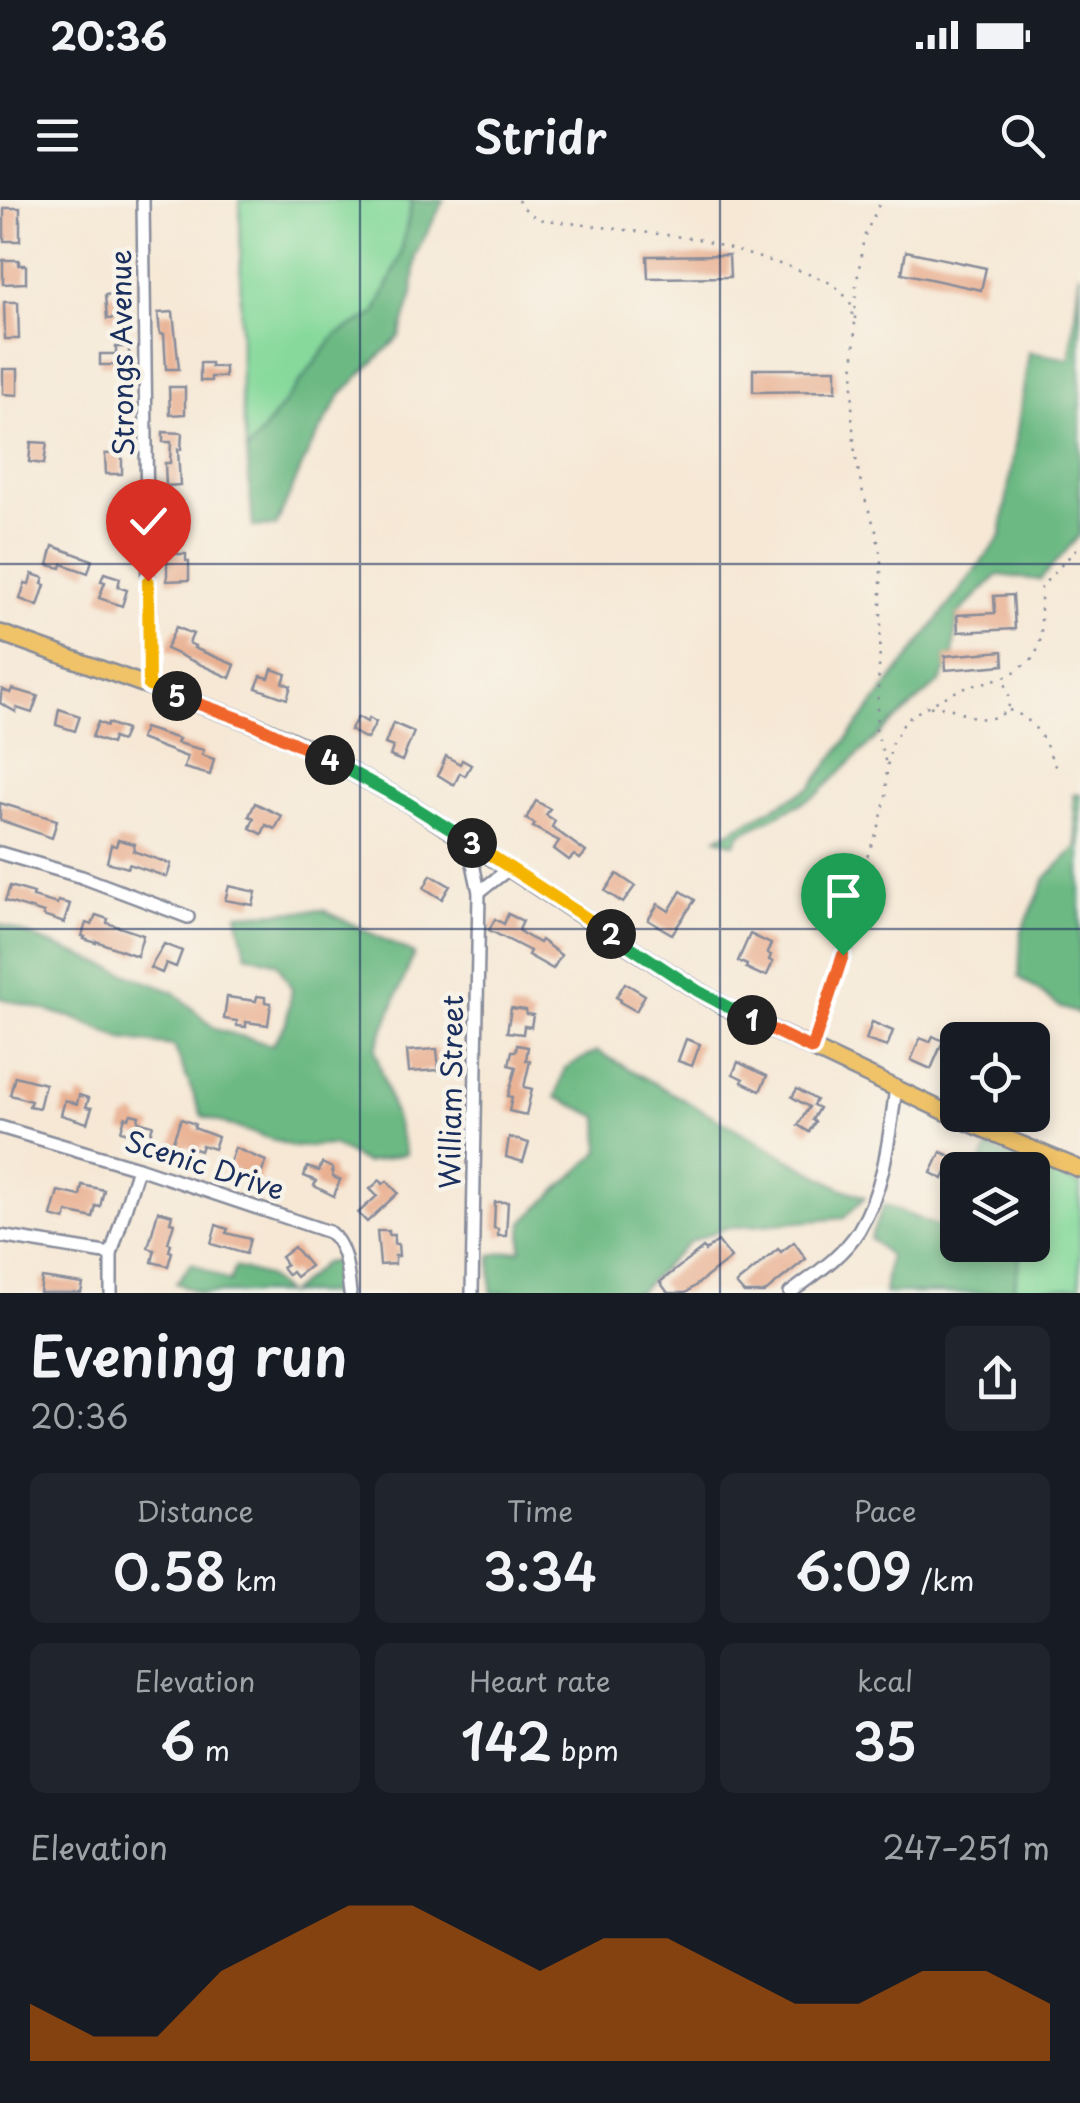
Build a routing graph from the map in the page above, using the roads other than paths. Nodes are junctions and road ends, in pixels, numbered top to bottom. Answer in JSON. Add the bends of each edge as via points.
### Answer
{"nodes":[{"id":1,"x":144,"y":200,"type":"edge"},
{"id":2,"x":0,"y":633,"type":"edge"},
{"id":3,"x":149,"y":686,"type":"junction"},
{"id":4,"x":468,"y":840,"type":"junction"},
{"id":5,"x":0,"y":852,"type":"edge"},
{"id":6,"x":510,"y":868,"type":"junction"},
{"id":7,"x":479,"y":892,"type":"junction"},
{"id":8,"x":188,"y":918,"type":"dead end"},
{"id":9,"x":896,"y":1088,"type":"junction"},
{"id":10,"x":0,"y":1126,"type":"edge"},
{"id":11,"x":138,"y":1168,"type":"junction"},
{"id":12,"x":1080,"y":1169,"type":"edge"},
{"id":13,"x":0,"y":1236,"type":"edge"},
{"id":14,"x":111,"y":1254,"type":"junction"},
{"id":15,"x":110,"y":1293,"type":"edge"},
{"id":16,"x":350,"y":1293,"type":"edge"},
{"id":17,"x":472,"y":1293,"type":"edge"},
{"id":18,"x":790,"y":1293,"type":"edge"}],
"edges":[{"from":1,"to":3,"type":"street","name":"Strongs Avenue"},
{"from":2,"to":3,"type":"main road"},
{"from":3,"to":4,"type":"main road","via":[[310,749]]},
{"from":4,"to":6,"type":"main road"},
{"from":4,"to":7,"type":"street","name":"William Street"},
{"from":5,"to":8,"type":"street"},
{"from":6,"to":7,"type":"street"},
{"from":6,"to":9,"type":"main road","via":[[698,991]]},
{"from":7,"to":17,"type":"street","name":"William Street"},
{"from":9,"to":12,"type":"main road"},
{"from":9,"to":18,"type":"street","via":[[885,1165],[858,1232]]},
{"from":10,"to":11,"type":"street","name":"Scenic Drive"},
{"from":11,"to":14,"type":"street"},
{"from":11,"to":16,"type":"street","name":"Scenic Drive","via":[[329,1232],[339,1240]]},
{"from":13,"to":14,"type":"street"},
{"from":14,"to":15,"type":"street"}]}
